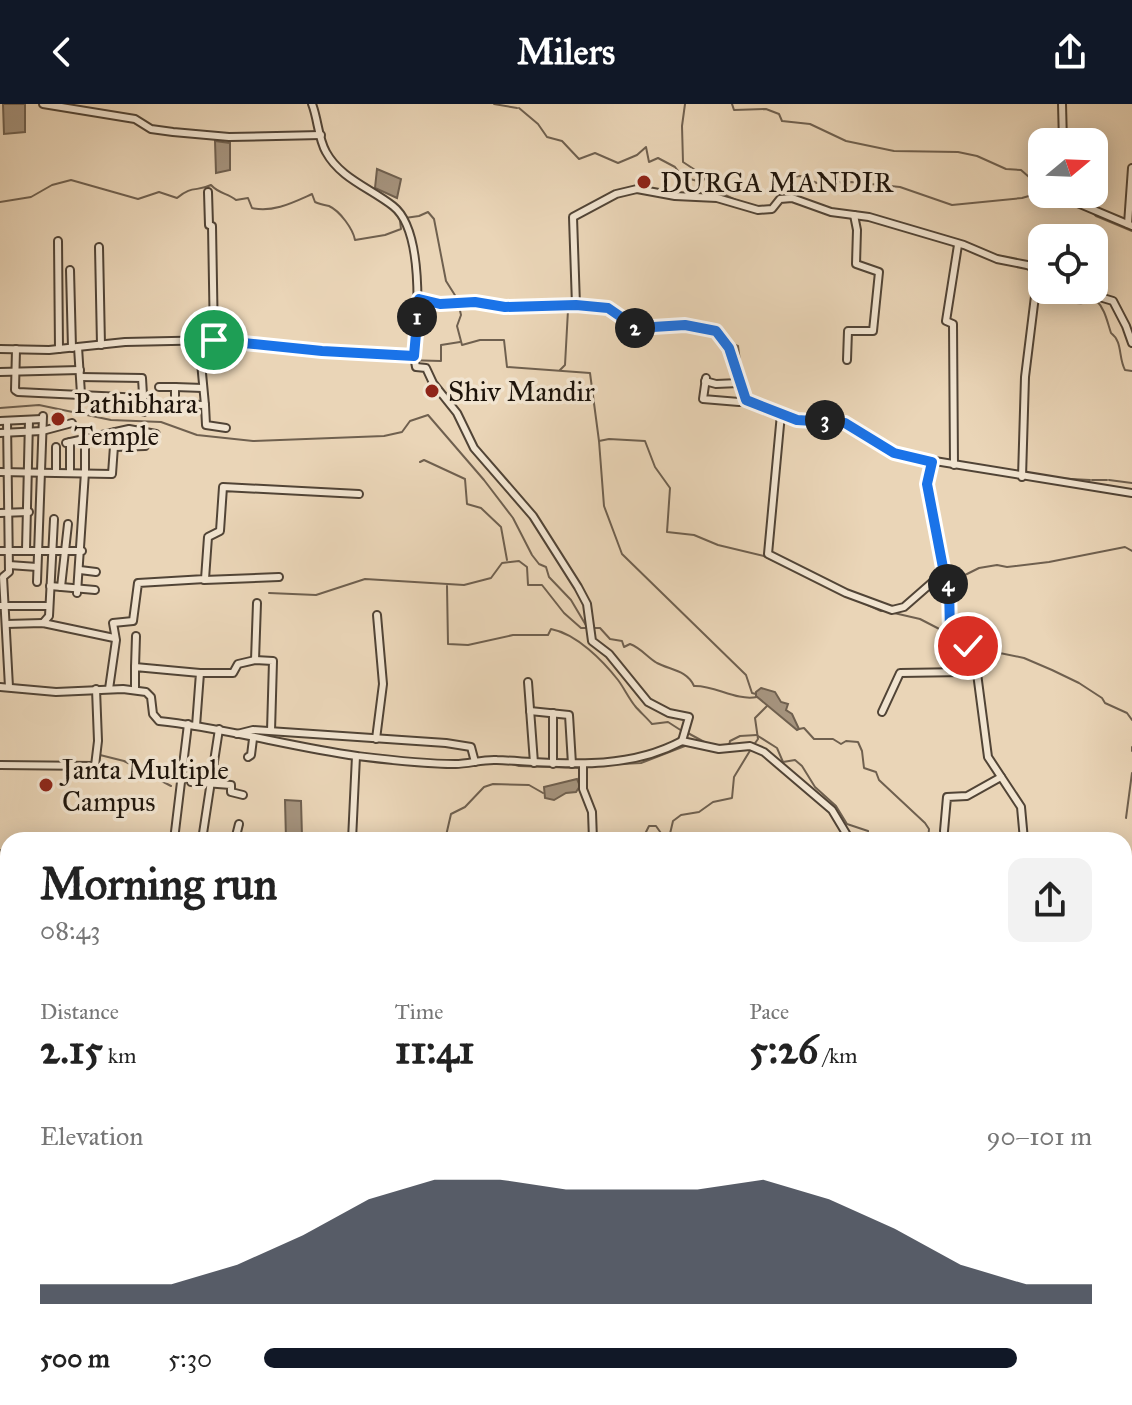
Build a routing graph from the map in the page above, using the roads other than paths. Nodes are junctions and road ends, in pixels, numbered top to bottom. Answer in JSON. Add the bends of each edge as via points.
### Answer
{"nodes":[{"id":1,"x":43,"y":104,"type":"edge"},
{"id":2,"x":312,"y":104,"type":"edge"},
{"id":3,"x":1062,"y":104,"type":"edge"},
{"id":4,"x":1063,"y":128,"type":"edge"},
{"id":5,"x":321,"y":135,"type":"junction"},
{"id":6,"x":1132,"y":168,"type":"edge"},
{"id":7,"x":208,"y":192,"type":"dead end"},
{"id":8,"x":1091,"y":208,"type":"edge"},
{"id":9,"x":854,"y":215,"type":"junction"},
{"id":10,"x":1130,"y":225,"type":"edge"},
{"id":11,"x":58,"y":241,"type":"dead end"},
{"id":12,"x":958,"y":245,"type":"junction"},
{"id":13,"x":99,"y":247,"type":"dead end"},
{"id":14,"x":1028,"y":266,"type":"edge"},
{"id":15,"x":70,"y":270,"type":"dead end"},
{"id":16,"x":419,"y":299,"type":"junction"},
{"id":17,"x":1108,"y":300,"type":"edge"},
{"id":18,"x":58,"y":302,"type":"junction"},
{"id":19,"x":70,"y":303,"type":"junction"},
{"id":20,"x":1034,"y":304,"type":"edge"},
{"id":21,"x":576,"y":305,"type":"junction"},
{"id":22,"x":214,"y":340,"type":"junction"},
{"id":23,"x":199,"y":341,"type":"junction"},
{"id":24,"x":1132,"y":343,"type":"edge"},
{"id":25,"x":101,"y":345,"type":"junction"},
{"id":26,"x":75,"y":348,"type":"junction"},
{"id":27,"x":0,"y":349,"type":"edge"},
{"id":28,"x":16,"y":349,"type":"junction"},
{"id":29,"x":59,"y":349,"type":"junction"},
{"id":30,"x":413,"y":359,"type":"junction"},
{"id":31,"x":847,"y":360,"type":"dead end"},
{"id":32,"x":15,"y":371,"type":"junction"},
{"id":33,"x":0,"y":372,"type":"edge"},
{"id":34,"x":80,"y":374,"type":"junction"},
{"id":35,"x":739,"y":383,"type":"junction"},
{"id":36,"x":159,"y":387,"type":"dead end"},
{"id":37,"x":175,"y":387,"type":"junction"},
{"id":38,"x":203,"y":388,"type":"junction"},
{"id":39,"x":81,"y":394,"type":"junction"},
{"id":40,"x":143,"y":398,"type":"junction"},
{"id":41,"x":745,"y":399,"type":"junction"},
{"id":42,"x":151,"y":404,"type":"dead end"},
{"id":43,"x":175,"y":404,"type":"junction"},
{"id":44,"x":205,"y":405,"type":"junction"},
{"id":45,"x":144,"y":412,"type":"dead end"},
{"id":46,"x":781,"y":414,"type":"junction"},
{"id":47,"x":29,"y":420,"type":"junction"},
{"id":48,"x":4,"y":421,"type":"edge"},
{"id":49,"x":72,"y":423,"type":"dead end"},
{"id":50,"x":226,"y":428,"type":"dead end"},
{"id":51,"x":29,"y":431,"type":"junction"},
{"id":52,"x":42,"y":431,"type":"junction"},
{"id":53,"x":115,"y":432,"type":"junction"},
{"id":54,"x":0,"y":433,"type":"edge"},
{"id":55,"x":9,"y":433,"type":"junction"},
{"id":56,"x":156,"y":434,"type":"dead end"},
{"id":57,"x":85,"y":438,"type":"junction"},
{"id":58,"x":145,"y":446,"type":"dead end"},
{"id":59,"x":56,"y":447,"type":"dead end"},
{"id":60,"x":114,"y":447,"type":"junction"},
{"id":61,"x":4,"y":458,"type":"edge"},
{"id":62,"x":27,"y":460,"type":"junction"},
{"id":63,"x":42,"y":461,"type":"junction"},
{"id":64,"x":932,"y":462,"type":"junction"},
{"id":65,"x":954,"y":465,"type":"junction"},
{"id":66,"x":0,"y":472,"type":"edge"},
{"id":67,"x":9,"y":472,"type":"junction"},
{"id":68,"x":42,"y":472,"type":"junction"},
{"id":69,"x":56,"y":472,"type":"junction"},
{"id":70,"x":70,"y":472,"type":"junction"},
{"id":71,"x":85,"y":472,"type":"junction"},
{"id":72,"x":27,"y":473,"type":"junction"},
{"id":73,"x":1022,"y":477,"type":"junction"},
{"id":74,"x":1132,"y":493,"type":"edge"},
{"id":75,"x":359,"y":494,"type":"dead end"},
{"id":76,"x":4,"y":512,"type":"edge"},
{"id":77,"x":28,"y":512,"type":"junction"},
{"id":78,"x":54,"y":519,"type":"dead end"},
{"id":79,"x":68,"y":524,"type":"dead end"},
{"id":80,"x":10,"y":550,"type":"junction"},
{"id":81,"x":26,"y":550,"type":"junction"},
{"id":82,"x":37,"y":550,"type":"junction"},
{"id":83,"x":51,"y":550,"type":"junction"},
{"id":84,"x":65,"y":550,"type":"junction"},
{"id":85,"x":0,"y":551,"type":"edge"},
{"id":86,"x":82,"y":551,"type":"junction"},
{"id":87,"x":9,"y":565,"type":"junction"},
{"id":88,"x":37,"y":567,"type":"junction"},
{"id":89,"x":80,"y":570,"type":"junction"},
{"id":90,"x":96,"y":572,"type":"dead end"},
{"id":91,"x":945,"y":576,"type":"junction"},
{"id":92,"x":279,"y":577,"type":"dead end"},
{"id":93,"x":204,"y":580,"type":"junction"},
{"id":94,"x":37,"y":582,"type":"dead end"},
{"id":95,"x":2,"y":584,"type":"edge"},
{"id":96,"x":50,"y":586,"type":"junction"},
{"id":97,"x":61,"y":587,"type":"junction"},
{"id":98,"x":77,"y":590,"type":"junction"},
{"id":99,"x":95,"y":590,"type":"dead end"},
{"id":100,"x":257,"y":603,"type":"dead end"},
{"id":101,"x":3,"y":606,"type":"edge"},
{"id":102,"x":49,"y":606,"type":"junction"},
{"id":103,"x":377,"y":615,"type":"dead end"},
{"id":104,"x":43,"y":623,"type":"junction"},
{"id":105,"x":6,"y":624,"type":"junction"},
{"id":106,"x":136,"y":636,"type":"dead end"},
{"id":107,"x":114,"y":638,"type":"junction"},
{"id":108,"x":974,"y":656,"type":"junction"},
{"id":109,"x":255,"y":660,"type":"junction"},
{"id":110,"x":135,"y":667,"type":"junction"},
{"id":111,"x":200,"y":673,"type":"junction"},
{"id":112,"x":528,"y":682,"type":"dead end"},
{"id":113,"x":0,"y":687,"type":"edge"},
{"id":114,"x":9,"y":687,"type":"junction"},
{"id":115,"x":96,"y":689,"type":"junction"},
{"id":116,"x":109,"y":689,"type":"junction"},
{"id":117,"x":135,"y":690,"type":"junction"},
{"id":118,"x":530,"y":711,"type":"junction"},
{"id":119,"x":882,"y":712,"type":"dead end"},
{"id":120,"x":553,"y":713,"type":"junction"},
{"id":121,"x":188,"y":724,"type":"junction"},
{"id":122,"x":196,"y":726,"type":"junction"},
{"id":123,"x":219,"y":729,"type":"junction"},
{"id":124,"x":271,"y":731,"type":"junction"},
{"id":125,"x":237,"y":734,"type":"junction"},
{"id":126,"x":253,"y":739,"type":"junction"},
{"id":127,"x":376,"y":739,"type":"junction"},
{"id":128,"x":682,"y":741,"type":"junction"},
{"id":129,"x":356,"y":756,"type":"junction"},
{"id":130,"x":248,"y":757,"type":"dead end"},
{"id":131,"x":475,"y":762,"type":"junction"},
{"id":132,"x":534,"y":763,"type":"junction"},
{"id":133,"x":553,"y":764,"type":"junction"},
{"id":134,"x":572,"y":764,"type":"junction"},
{"id":135,"x":0,"y":765,"type":"edge"},
{"id":136,"x":583,"y":765,"type":"junction"},
{"id":137,"x":1001,"y":777,"type":"junction"},
{"id":138,"x":191,"y":782,"type":"dead end"},
{"id":139,"x":211,"y":783,"type":"junction"},
{"id":140,"x":243,"y":795,"type":"dead end"},
{"id":141,"x":239,"y":824,"type":"dead end"},
{"id":142,"x":944,"y":831,"type":"dead end"},
{"id":143,"x":175,"y":832,"type":"edge"},
{"id":144,"x":203,"y":832,"type":"edge"},
{"id":145,"x":237,"y":832,"type":"edge"},
{"id":146,"x":352,"y":832,"type":"edge"},
{"id":147,"x":593,"y":832,"type":"edge"},
{"id":148,"x":845,"y":832,"type":"edge"},
{"id":149,"x":1023,"y":832,"type":"edge"},
{"id":150,"x":0,"y":894,"type":"edge"},
{"id":151,"x":0,"y":903,"type":"edge"}],
"edges":[{"from":1,"to":5,"type":"street","via":[[135,119],[151,129],[173,132]]},
{"from":2,"to":5,"type":"street"},
{"from":3,"to":4,"type":"street"},
{"from":5,"to":16,"type":"street","via":[[325,151],[342,172],[396,208],[414,256]]},
{"from":6,"to":10,"type":"street"},
{"from":7,"to":22,"type":"street"},
{"from":8,"to":10,"type":"street"},
{"from":9,"to":12,"type":"street"},
{"from":9,"to":21,"type":"street","via":[[789,198],[776,201],[772,209],[758,210],[717,198],[632,189],[573,217]]},
{"from":9,"to":31,"type":"street","via":[[856,264],[879,272],[873,331],[848,331]]},
{"from":11,"to":18,"type":"street"},
{"from":12,"to":14,"type":"street"},
{"from":12,"to":65,"type":"street","via":[[946,321],[953,324]]},
{"from":13,"to":25,"type":"street"},
{"from":15,"to":19,"type":"street"},
{"from":16,"to":21,"type":"street","via":[[505,307]]},
{"from":16,"to":30,"type":"street"},
{"from":17,"to":24,"type":"street"},
{"from":18,"to":19,"type":"street"},
{"from":18,"to":29,"type":"street"},
{"from":19,"to":26,"type":"street"},
{"from":20,"to":73,"type":"street"},
{"from":21,"to":35,"type":"street","via":[[612,309],[637,328],[685,325],[716,331],[729,348]]},
{"from":22,"to":23,"type":"street"},
{"from":22,"to":30,"type":"street"},
{"from":23,"to":25,"type":"street"},
{"from":23,"to":38,"type":"street"},
{"from":25,"to":26,"type":"street"},
{"from":26,"to":29,"type":"street"},
{"from":26,"to":34,"type":"street"},
{"from":27,"to":28,"type":"street"},
{"from":28,"to":29,"type":"street"},
{"from":28,"to":32,"type":"street"},
{"from":30,"to":128,"type":"street","via":[[417,368],[426,368],[457,413],[474,448],[540,526],[585,598],[592,641],[648,702],[689,717]]},
{"from":32,"to":33,"type":"street"},
{"from":32,"to":34,"type":"street"},
{"from":32,"to":39,"type":"street","via":[[18,392]]},
{"from":34,"to":39,"type":"street"},
{"from":34,"to":40,"type":"street","via":[[142,378]]},
{"from":35,"to":41,"type":"street"},
{"from":35,"to":41,"type":"street","via":[[706,380],[703,399]]},
{"from":36,"to":37,"type":"street"},
{"from":37,"to":38,"type":"street"},
{"from":37,"to":43,"type":"street"},
{"from":38,"to":44,"type":"street"},
{"from":39,"to":40,"type":"street"},
{"from":40,"to":45,"type":"street"},
{"from":41,"to":46,"type":"street"},
{"from":42,"to":43,"type":"street"},
{"from":43,"to":44,"type":"street"},
{"from":44,"to":50,"type":"street","via":[[206,425]]},
{"from":46,"to":64,"type":"street","via":[[845,423],[894,453]]},
{"from":46,"to":91,"type":"street","via":[[768,554],[892,610]]},
{"from":47,"to":48,"type":"street"},
{"from":47,"to":51,"type":"street"},
{"from":47,"to":52,"type":"street","via":[[42,418]]},
{"from":48,"to":55,"type":"street"},
{"from":49,"to":52,"type":"street"},
{"from":51,"to":52,"type":"street"},
{"from":51,"to":55,"type":"street"},
{"from":51,"to":62,"type":"street"},
{"from":52,"to":63,"type":"street"},
{"from":53,"to":56,"type":"street"},
{"from":53,"to":57,"type":"street"},
{"from":53,"to":60,"type":"street"},
{"from":54,"to":55,"type":"street"},
{"from":55,"to":61,"type":"street"},
{"from":57,"to":70,"type":"street","via":[[68,442]]},
{"from":57,"to":71,"type":"street"},
{"from":58,"to":60,"type":"street"},
{"from":59,"to":69,"type":"street"},
{"from":60,"to":71,"type":"street","via":[[112,473]]},
{"from":61,"to":67,"type":"street"},
{"from":62,"to":63,"type":"street"},
{"from":62,"to":72,"type":"street"},
{"from":63,"to":68,"type":"street"},
{"from":64,"to":65,"type":"street"},
{"from":64,"to":91,"type":"street","via":[[927,484]]},
{"from":65,"to":73,"type":"street"},
{"from":66,"to":67,"type":"street"},
{"from":67,"to":72,"type":"street"},
{"from":67,"to":76,"type":"street"},
{"from":68,"to":69,"type":"street"},
{"from":68,"to":72,"type":"street"},
{"from":68,"to":82,"type":"street"},
{"from":69,"to":70,"type":"street"},
{"from":70,"to":71,"type":"street"},
{"from":71,"to":86,"type":"street"},
{"from":72,"to":77,"type":"street"},
{"from":73,"to":74,"type":"street"},
{"from":75,"to":93,"type":"street","via":[[223,487],[220,531],[208,537]]},
{"from":76,"to":77,"type":"street"},
{"from":76,"to":80,"type":"street"},
{"from":77,"to":81,"type":"street"},
{"from":78,"to":83,"type":"street"},
{"from":79,"to":84,"type":"street"},
{"from":80,"to":81,"type":"street"},
{"from":80,"to":85,"type":"street"},
{"from":80,"to":87,"type":"street"},
{"from":81,"to":82,"type":"street"},
{"from":82,"to":83,"type":"street"},
{"from":82,"to":88,"type":"street"},
{"from":83,"to":84,"type":"street"},
{"from":83,"to":96,"type":"street"},
{"from":84,"to":86,"type":"street"},
{"from":84,"to":97,"type":"street"},
{"from":86,"to":89,"type":"street"},
{"from":87,"to":88,"type":"street"},
{"from":87,"to":95,"type":"street"},
{"from":88,"to":94,"type":"street"},
{"from":89,"to":90,"type":"street"},
{"from":89,"to":98,"type":"street"},
{"from":91,"to":108,"type":"street","via":[[951,636]]},
{"from":92,"to":93,"type":"street"},
{"from":93,"to":107,"type":"street","via":[[139,582],[133,621],[114,622]]},
{"from":95,"to":101,"type":"street"},
{"from":96,"to":97,"type":"street"},
{"from":96,"to":102,"type":"street"},
{"from":97,"to":98,"type":"street"},
{"from":98,"to":99,"type":"street"},
{"from":100,"to":109,"type":"street"},
{"from":101,"to":102,"type":"street"},
{"from":101,"to":105,"type":"street"},
{"from":102,"to":104,"type":"street"},
{"from":103,"to":127,"type":"street","via":[[383,684]]},
{"from":104,"to":105,"type":"street"},
{"from":104,"to":107,"type":"street"},
{"from":105,"to":114,"type":"street"},
{"from":106,"to":110,"type":"street"},
{"from":107,"to":116,"type":"street"},
{"from":108,"to":119,"type":"street","via":[[964,672],[900,673]]},
{"from":108,"to":137,"type":"street","via":[[988,757]]},
{"from":109,"to":111,"type":"street","via":[[238,664],[233,673]]},
{"from":109,"to":124,"type":"street","via":[[273,661]]},
{"from":110,"to":111,"type":"street"},
{"from":110,"to":117,"type":"street"},
{"from":111,"to":122,"type":"street"},
{"from":112,"to":118,"type":"street"},
{"from":113,"to":114,"type":"street"},
{"from":114,"to":115,"type":"street"},
{"from":115,"to":116,"type":"street"},
{"from":115,"to":135,"type":"street","via":[[95,766]]},
{"from":116,"to":117,"type":"street"},
{"from":117,"to":121,"type":"street","via":[[151,697],[156,719]]},
{"from":118,"to":120,"type":"street"},
{"from":118,"to":132,"type":"street"},
{"from":120,"to":133,"type":"street"},
{"from":120,"to":134,"type":"street","via":[[570,716]]},
{"from":121,"to":122,"type":"street"},
{"from":121,"to":143,"type":"street"},
{"from":122,"to":123,"type":"street"},
{"from":123,"to":125,"type":"street"},
{"from":123,"to":139,"type":"street"},
{"from":124,"to":125,"type":"street"},
{"from":124,"to":127,"type":"street"},
{"from":125,"to":126,"type":"street"},
{"from":126,"to":129,"type":"street"},
{"from":126,"to":130,"type":"street"},
{"from":127,"to":131,"type":"street","via":[[470,746]]},
{"from":128,"to":136,"type":"street","via":[[636,760]]},
{"from":128,"to":148,"type":"street","via":[[719,749],[750,746],[764,752],[832,810]]},
{"from":129,"to":131,"type":"street"},
{"from":129,"to":146,"type":"street"},
{"from":131,"to":132,"type":"street"},
{"from":132,"to":133,"type":"street"},
{"from":133,"to":134,"type":"street"},
{"from":134,"to":136,"type":"street"},
{"from":136,"to":147,"type":"street"},
{"from":137,"to":142,"type":"street","via":[[967,796],[947,797]]},
{"from":137,"to":149,"type":"street","via":[[1021,807]]},
{"from":138,"to":139,"type":"street"},
{"from":139,"to":140,"type":"street","via":[[231,785],[231,792]]},
{"from":139,"to":144,"type":"street"},
{"from":141,"to":145,"type":"street"},
{"from":150,"to":151,"type":"street"}]}
